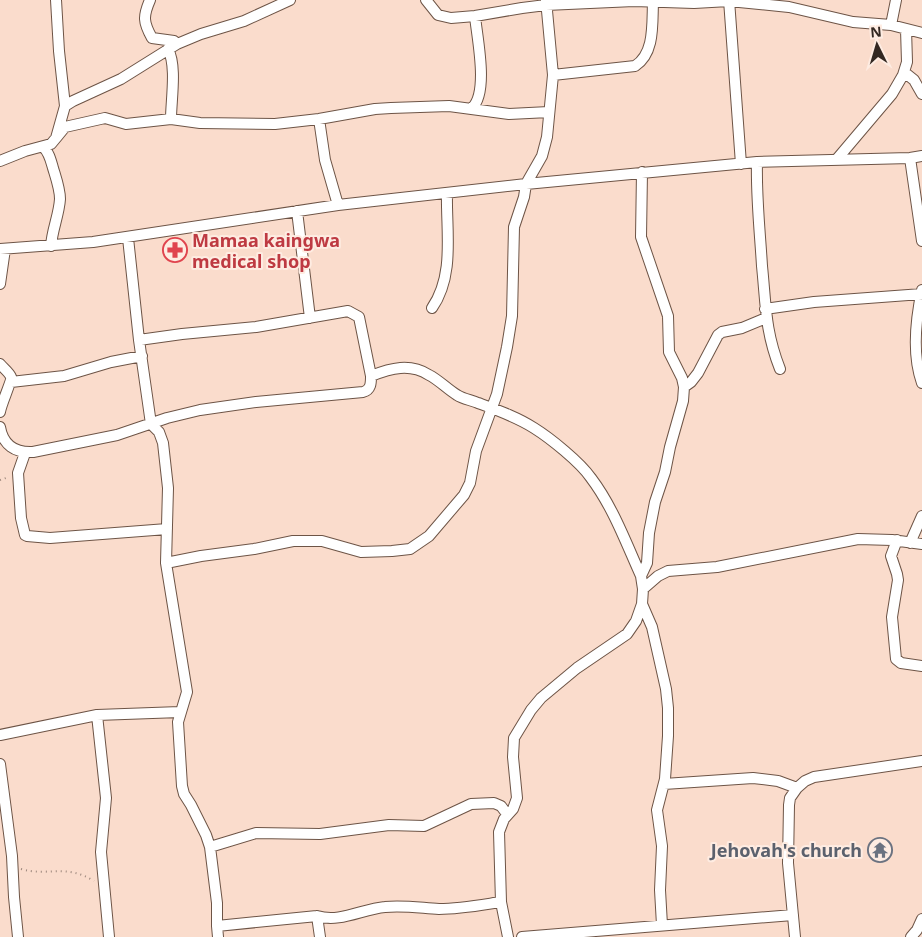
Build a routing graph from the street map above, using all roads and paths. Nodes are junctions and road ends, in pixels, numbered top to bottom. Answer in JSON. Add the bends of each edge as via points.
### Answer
{"nodes":[{"id":1,"x":56,"y":0,"type":"edge"},
{"id":2,"x":150,"y":0,"type":"edge"},
{"id":3,"x":290,"y":0,"type":"edge"},
{"id":4,"x":426,"y":0,"type":"edge"},
{"id":5,"x":729,"y":0,"type":"edge"},
{"id":6,"x":896,"y":0,"type":"edge"},
{"id":7,"x":634,"y":1,"type":"edge"},
{"id":8,"x":278,"y":2,"type":"edge"},
{"id":9,"x":653,"y":2,"type":"junction"},
{"id":10,"x":546,"y":3,"type":"edge"},
{"id":11,"x":475,"y":16,"type":"junction"},
{"id":12,"x":891,"y":25,"type":"junction"},
{"id":13,"x":906,"y":29,"type":"junction"},
{"id":14,"x":922,"y":34,"type":"edge"},
{"id":15,"x":173,"y":46,"type":"junction"},
{"id":16,"x":904,"y":72,"type":"junction"},
{"id":17,"x":553,"y":75,"type":"junction"},
{"id":18,"x":922,"y":94,"type":"edge"},
{"id":19,"x":65,"y":106,"type":"junction"},
{"id":20,"x":472,"y":108,"type":"junction"},
{"id":21,"x":549,"y":112,"type":"junction"},
{"id":22,"x":171,"y":119,"type":"junction"},
{"id":23,"x":318,"y":119,"type":"junction"},
{"id":24,"x":56,"y":138,"type":"junction"},
{"id":25,"x":43,"y":147,"type":"junction"},
{"id":26,"x":922,"y":156,"type":"edge"},
{"id":27,"x":910,"y":158,"type":"junction"},
{"id":28,"x":0,"y":160,"type":"edge"},
{"id":29,"x":837,"y":160,"type":"junction"},
{"id":30,"x":757,"y":162,"type":"junction"},
{"id":31,"x":741,"y":164,"type":"junction"},
{"id":32,"x":642,"y":172,"type":"junction"},
{"id":33,"x":526,"y":184,"type":"junction"},
{"id":34,"x":447,"y":193,"type":"junction"},
{"id":35,"x":338,"y":205,"type":"junction"},
{"id":36,"x":297,"y":211,"type":"junction"},
{"id":37,"x":128,"y":238,"type":"junction"},
{"id":38,"x":922,"y":241,"type":"edge"},
{"id":39,"x":51,"y":246,"type":"junction"},
{"id":40,"x":2,"y":249,"type":"edge"},
{"id":41,"x":0,"y":284,"type":"edge"},
{"id":42,"x":922,"y":292,"type":"edge"},
{"id":43,"x":432,"y":308,"type":"dead end"},
{"id":44,"x":765,"y":313,"type":"junction"},
{"id":45,"x":310,"y":318,"type":"junction"},
{"id":46,"x":139,"y":340,"type":"junction"},
{"id":47,"x":142,"y":356,"type":"junction"},
{"id":48,"x":0,"y":364,"type":"edge"},
{"id":49,"x":780,"y":369,"type":"dead end"},
{"id":50,"x":371,"y":376,"type":"junction"},
{"id":51,"x":11,"y":382,"type":"junction"},
{"id":52,"x":922,"y":383,"type":"edge"},
{"id":53,"x":684,"y":387,"type":"junction"},
{"id":54,"x":491,"y":408,"type":"junction"},
{"id":55,"x":0,"y":412,"type":"edge"},
{"id":56,"x":151,"y":424,"type":"junction"},
{"id":57,"x":0,"y":427,"type":"edge"},
{"id":58,"x":25,"y":453,"type":"junction"},
{"id":59,"x":922,"y":516,"type":"edge"},
{"id":60,"x":167,"y":529,"type":"junction"},
{"id":61,"x":897,"y":540,"type":"junction"},
{"id":62,"x":910,"y":543,"type":"junction"},
{"id":63,"x":922,"y":544,"type":"edge"},
{"id":64,"x":166,"y":563,"type":"junction"},
{"id":65,"x":641,"y":576,"type":"junction"},
{"id":66,"x":643,"y":589,"type":"junction"},
{"id":67,"x":642,"y":604,"type":"junction"},
{"id":68,"x":922,"y":666,"type":"edge"},
{"id":69,"x":180,"y":712,"type":"junction"},
{"id":70,"x":97,"y":715,"type":"junction"},
{"id":71,"x":0,"y":734,"type":"edge"},
{"id":72,"x":922,"y":761,"type":"edge"},
{"id":73,"x":0,"y":764,"type":"edge"},
{"id":74,"x":664,"y":784,"type":"junction"},
{"id":75,"x":797,"y":788,"type":"junction"},
{"id":76,"x":507,"y":814,"type":"junction"},
{"id":77,"x":210,"y":847,"type":"junction"},
{"id":78,"x":12,"y":861,"type":"junction"},
{"id":79,"x":105,"y":890,"type":"junction"},
{"id":80,"x":501,"y":902,"type":"junction"},
{"id":81,"x":793,"y":915,"type":"junction"},
{"id":82,"x":317,"y":916,"type":"junction"},
{"id":83,"x":922,"y":920,"type":"edge"},
{"id":84,"x":662,"y":925,"type":"junction"},
{"id":85,"x":217,"y":932,"type":"edge"},
{"id":86,"x":18,"y":937,"type":"edge"},
{"id":87,"x":109,"y":937,"type":"edge"},
{"id":88,"x":320,"y":937,"type":"edge"},
{"id":89,"x":508,"y":937,"type":"edge"},
{"id":90,"x":522,"y":937,"type":"edge"},
{"id":91,"x":795,"y":937,"type":"edge"},
{"id":92,"x":911,"y":937,"type":"edge"}],
"edges":[{"from":1,"to":19,"type":"street"},
{"from":2,"to":15,"type":"street","via":[[145,26],[152,38],[174,41]]},
{"from":3,"to":8,"type":"street"},
{"from":4,"to":11,"type":"street","via":[[438,15],[451,18]]},
{"from":5,"to":9,"type":"street"},
{"from":5,"to":12,"type":"street","via":[[778,5],[853,22]]},
{"from":5,"to":31,"type":"street"},
{"from":6,"to":12,"type":"street"},
{"from":7,"to":9,"type":"street"},
{"from":7,"to":10,"type":"street"},
{"from":8,"to":15,"type":"street","via":[[244,21]]},
{"from":9,"to":17,"type":"street","via":[[648,51],[643,61],[635,66]]},
{"from":10,"to":11,"type":"street"},
{"from":10,"to":17,"type":"street"},
{"from":11,"to":20,"type":"street","via":[[481,76],[477,101]]},
{"from":12,"to":13,"type":"street"},
{"from":13,"to":14,"type":"street"},
{"from":13,"to":16,"type":"street"},
{"from":15,"to":19,"type":"street","via":[[121,79]]},
{"from":15,"to":22,"type":"street"},
{"from":16,"to":18,"type":"street","via":[[914,80]]},
{"from":16,"to":29,"type":"street","via":[[892,94]]},
{"from":17,"to":21,"type":"street"},
{"from":19,"to":24,"type":"street"},
{"from":20,"to":21,"type":"street","via":[[509,114]]},
{"from":20,"to":23,"type":"street","via":[[375,109]]},
{"from":21,"to":33,"type":"street","via":[[542,156]]},
{"from":22,"to":23,"type":"street","via":[[275,124]]},
{"from":22,"to":24,"type":"street","via":[[126,124],[97,119],[65,127]]},
{"from":23,"to":35,"type":"street"},
{"from":24,"to":25,"type":"street"},
{"from":25,"to":28,"type":"street"},
{"from":25,"to":39,"type":"street","via":[[52,164],[60,200]]},
{"from":26,"to":27,"type":"street"},
{"from":27,"to":29,"type":"street"},
{"from":27,"to":38,"type":"street"},
{"from":29,"to":30,"type":"street"},
{"from":30,"to":31,"type":"street"},
{"from":30,"to":44,"type":"street"},
{"from":31,"to":32,"type":"street"},
{"from":32,"to":33,"type":"street"},
{"from":32,"to":53,"type":"street","via":[[641,237],[668,316],[670,357]]},
{"from":33,"to":34,"type":"street"},
{"from":33,"to":54,"type":"street","via":[[513,232],[512,316],[508,347]]},
{"from":34,"to":35,"type":"street"},
{"from":34,"to":43,"type":"street","via":[[447,268],[442,289]]},
{"from":35,"to":36,"type":"street"},
{"from":36,"to":37,"type":"street"},
{"from":36,"to":45,"type":"street"},
{"from":37,"to":39,"type":"street"},
{"from":37,"to":46,"type":"street"},
{"from":39,"to":40,"type":"street"},
{"from":40,"to":41,"type":"street"},
{"from":42,"to":44,"type":"street","via":[[814,302]]},
{"from":42,"to":52,"type":"street","via":[[916,349]]},
{"from":44,"to":49,"type":"street"},
{"from":44,"to":53,"type":"street","via":[[742,328],[718,335],[698,373]]},
{"from":45,"to":46,"type":"street"},
{"from":45,"to":50,"type":"street","via":[[348,311],[356,314]]},
{"from":46,"to":47,"type":"street"},
{"from":47,"to":51,"type":"street","via":[[64,376]]},
{"from":47,"to":56,"type":"street"},
{"from":48,"to":51,"type":"street","via":[[10,374]]},
{"from":50,"to":54,"type":"street","via":[[389,369],[415,369],[429,374],[458,396]]},
{"from":50,"to":56,"type":"street","via":[[369,389],[363,392],[200,410]]},
{"from":51,"to":55,"type":"street"},
{"from":53,"to":65,"type":"street","via":[[681,410],[655,502],[647,562]]},
{"from":54,"to":64,"type":"street","via":[[467,491],[429,536],[414,548],[361,552],[322,541],[293,542]]},
{"from":54,"to":65,"type":"street","via":[[534,428],[590,475],[617,522]]},
{"from":56,"to":58,"type":"street","via":[[117,435]]},
{"from":56,"to":60,"type":"street","via":[[162,438],[168,488]]},
{"from":57,"to":58,"type":"street","via":[[6,443]]},
{"from":58,"to":60,"type":"street","via":[[18,473],[21,518],[26,536],[41,538]]},
{"from":59,"to":62,"type":"street"},
{"from":60,"to":64,"type":"street"},
{"from":61,"to":62,"type":"street"},
{"from":61,"to":66,"type":"street","via":[[858,539],[717,567],[668,571]]},
{"from":61,"to":68,"type":"street","via":[[891,556],[898,574],[892,617],[896,658],[901,663]]},
{"from":62,"to":63,"type":"street"},
{"from":64,"to":69,"type":"street","via":[[188,692]]},
{"from":65,"to":66,"type":"street"},
{"from":66,"to":67,"type":"street"},
{"from":67,"to":74,"type":"street","via":[[652,627],[668,699]]},
{"from":67,"to":76,"type":"street","via":[[627,634],[571,673],[541,698],[528,715],[514,741],[512,757],[517,798]]},
{"from":69,"to":70,"type":"street"},
{"from":69,"to":77,"type":"street","via":[[182,786]]},
{"from":70,"to":71,"type":"street"},
{"from":70,"to":79,"type":"street","via":[[106,798],[101,852]]},
{"from":72,"to":75,"type":"street","via":[[821,776],[805,781]]},
{"from":73,"to":78,"type":"street"},
{"from":74,"to":75,"type":"street","via":[[753,778],[778,780]]},
{"from":74,"to":84,"type":"street","via":[[657,810],[662,846]]},
{"from":75,"to":81,"type":"street","via":[[789,805],[788,863]]},
{"from":76,"to":77,"type":"street","via":[[494,803],[471,804],[424,826],[389,825],[320,834],[256,833]]},
{"from":76,"to":80,"type":"street","via":[[500,832]]},
{"from":77,"to":85,"type":"street"},
{"from":78,"to":79,"type":"path","via":[[26,871],[58,870],[84,875]]},
{"from":78,"to":86,"type":"street"},
{"from":79,"to":87,"type":"street"},
{"from":80,"to":82,"type":"street","via":[[440,909],[386,907],[338,918]]},
{"from":80,"to":89,"type":"street"},
{"from":81,"to":84,"type":"street"},
{"from":81,"to":91,"type":"street"},
{"from":82,"to":85,"type":"street"},
{"from":82,"to":88,"type":"street"},
{"from":83,"to":92,"type":"street"},
{"from":84,"to":90,"type":"street"}]}
